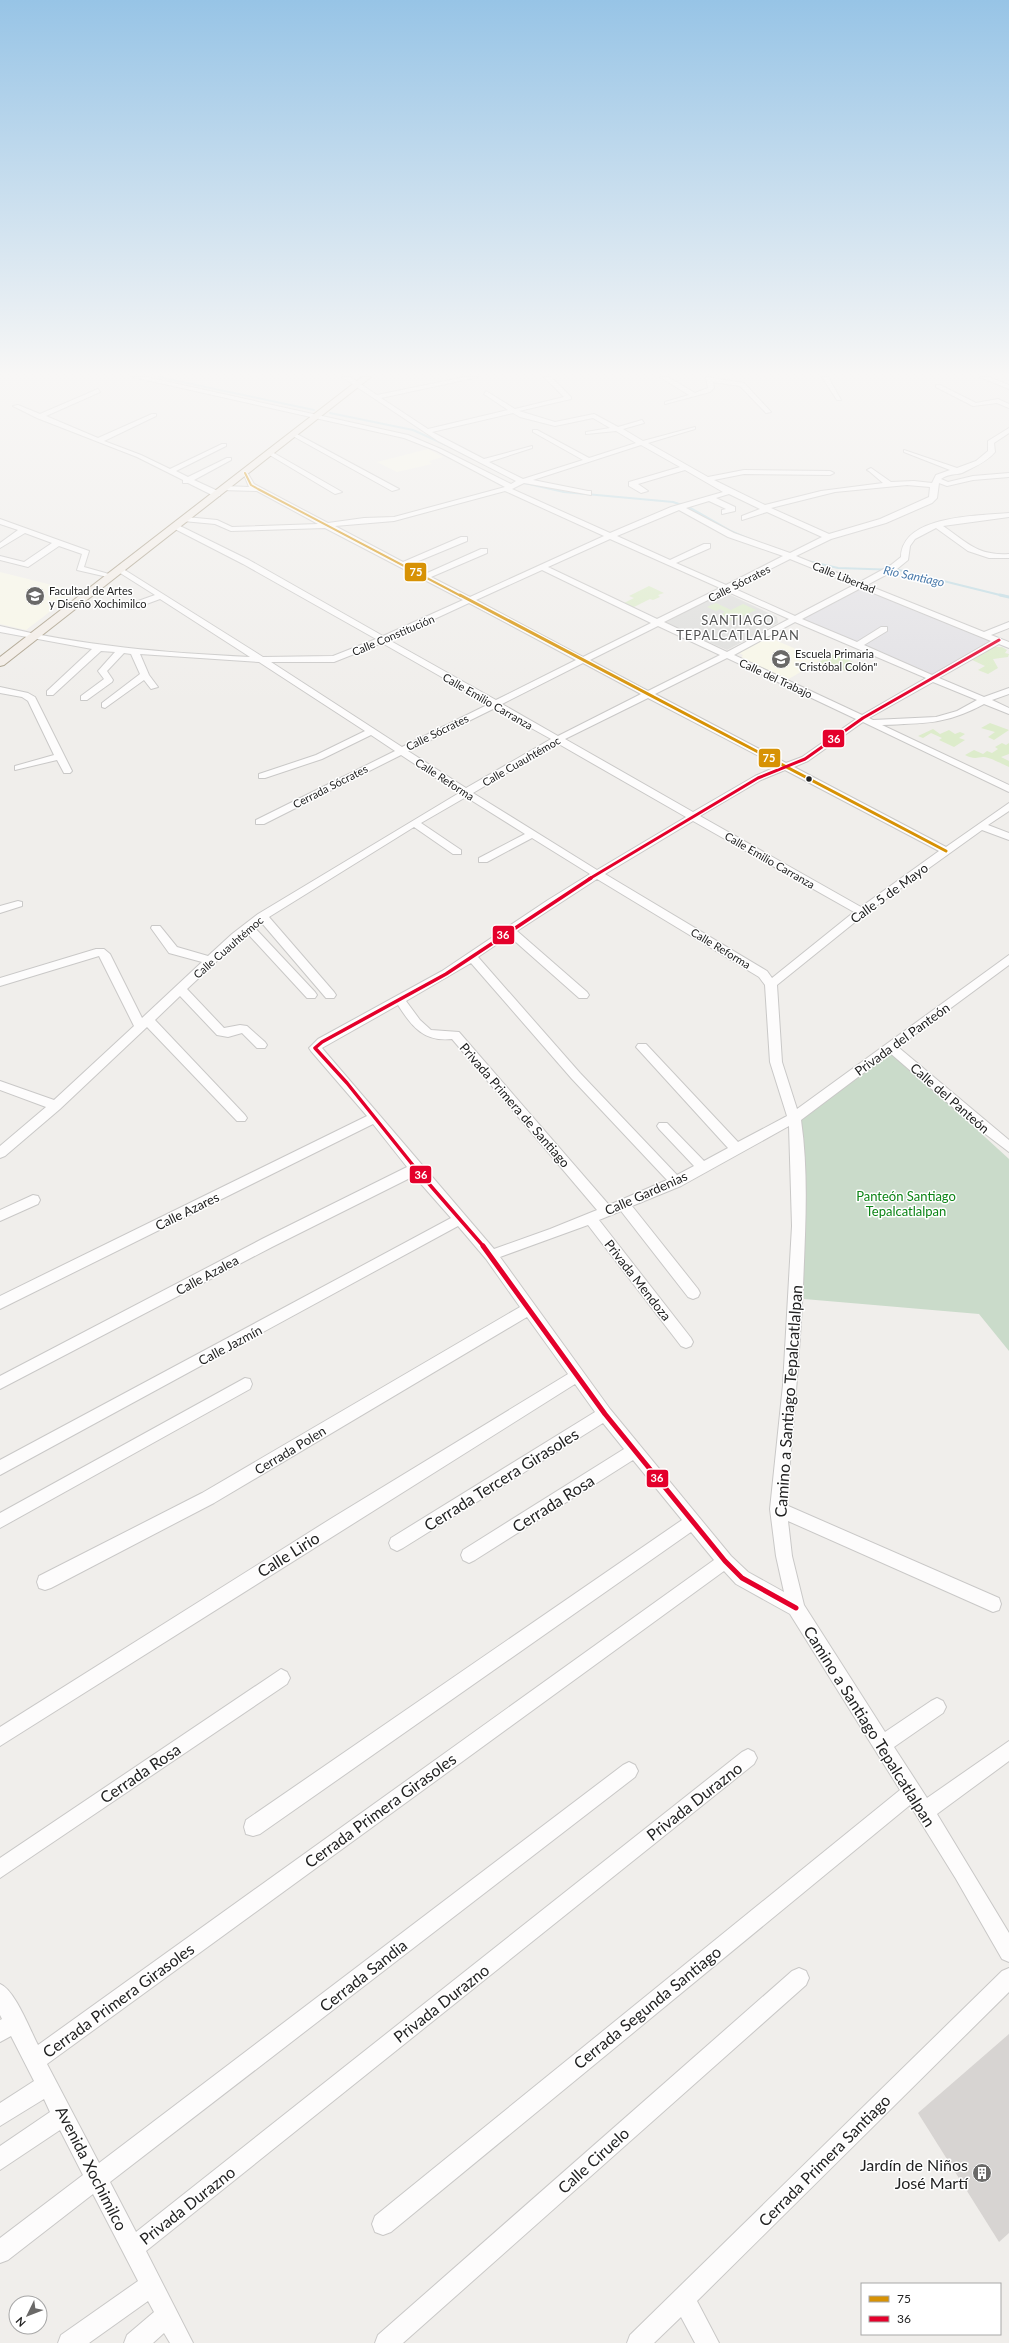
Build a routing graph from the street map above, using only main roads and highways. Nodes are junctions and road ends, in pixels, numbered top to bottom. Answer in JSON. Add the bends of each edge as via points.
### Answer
{"nodes":[{"id":1,"x":226,"y":486,"type":"edge"},
{"id":2,"x":0,"y":663,"type":"edge"}],
"edges":[{"from":1,"to":2,"type":"main road"}]}
